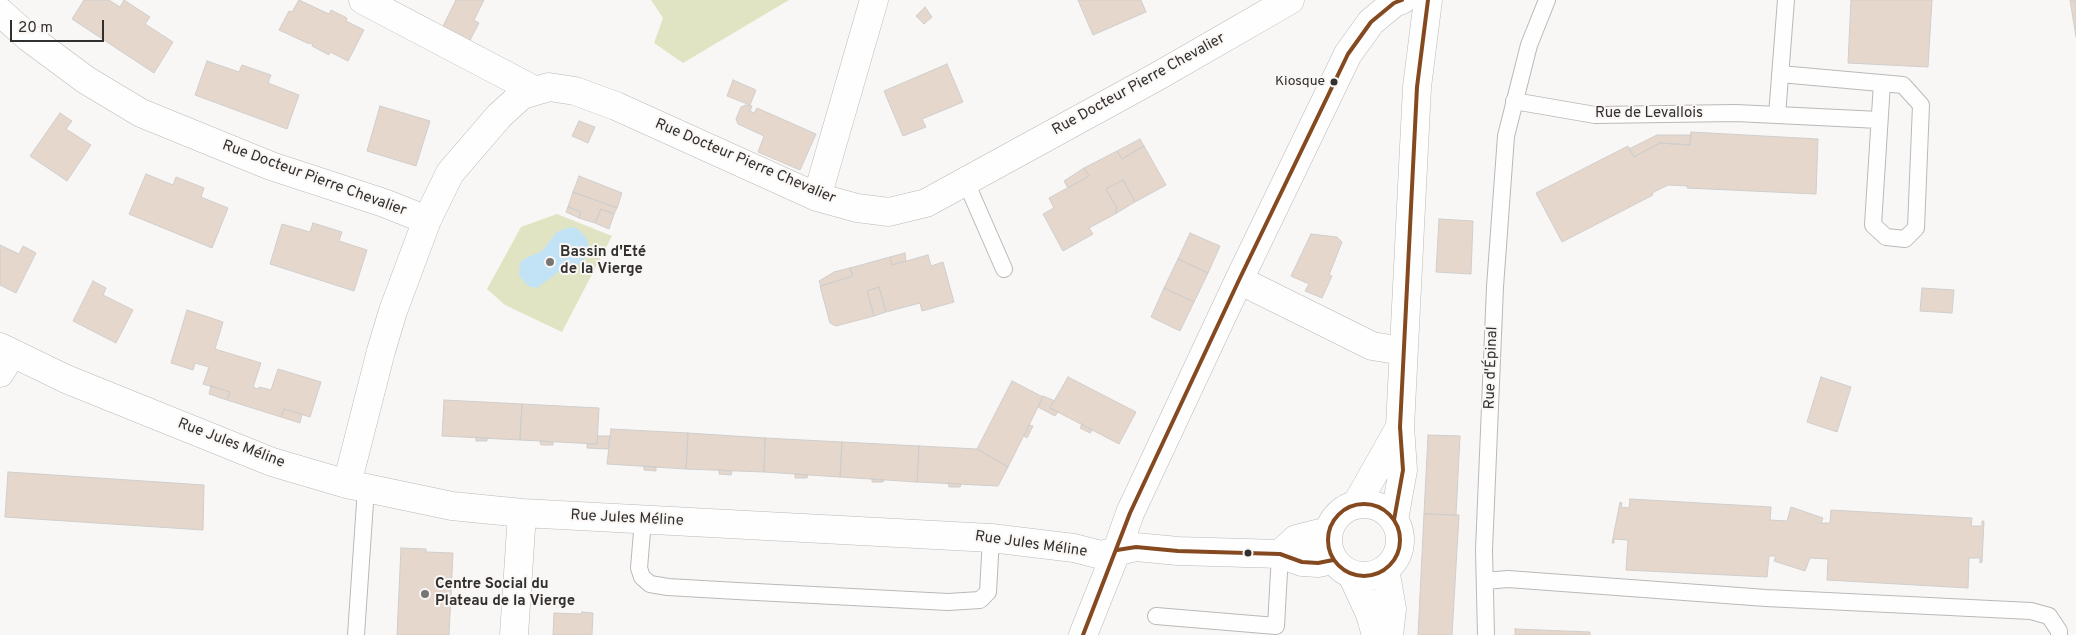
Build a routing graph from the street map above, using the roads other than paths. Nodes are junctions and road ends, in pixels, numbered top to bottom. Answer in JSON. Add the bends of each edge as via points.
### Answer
{"nodes":[{"id":1,"x":364,"y":0,"type":"edge"},
{"id":2,"x":874,"y":0,"type":"edge"},
{"id":3,"x":1290,"y":0,"type":"edge"},
{"id":4,"x":1402,"y":0,"type":"edge"},
{"id":5,"x":1428,"y":0,"type":"edge"},
{"id":6,"x":1547,"y":0,"type":"edge"},
{"id":7,"x":1786,"y":0,"type":"edge"},
{"id":8,"x":0,"y":12,"type":"edge"},
{"id":9,"x":1780,"y":74,"type":"junction"},
{"id":10,"x":1882,"y":83,"type":"junction"},
{"id":11,"x":536,"y":91,"type":"junction"},
{"id":12,"x":1514,"y":102,"type":"junction"},
{"id":13,"x":1777,"y":115,"type":"junction"},
{"id":14,"x":1879,"y":120,"type":"junction"},
{"id":15,"x":966,"y":182,"type":"junction"},
{"id":16,"x":817,"y":197,"type":"junction"},
{"id":17,"x":427,"y":220,"type":"junction"},
{"id":18,"x":1004,"y":269,"type":"dead end"},
{"id":19,"x":1238,"y":280,"type":"junction"},
{"id":20,"x":1403,"y":350,"type":"junction"},
{"id":21,"x":4,"y":358,"type":"edge"},
{"id":22,"x":1400,"y":427,"type":"junction"},
{"id":23,"x":357,"y":486,"type":"junction"},
{"id":24,"x":1356,"y":505,"type":"junction"},
{"id":25,"x":522,"y":513,"type":"junction"},
{"id":26,"x":643,"y":520,"type":"junction"},
{"id":27,"x":1394,"y":520,"type":"junction"},
{"id":28,"x":1328,"y":531,"type":"junction"},
{"id":29,"x":991,"y":538,"type":"junction"},
{"id":30,"x":1117,"y":550,"type":"junction"},
{"id":31,"x":1280,"y":554,"type":"junction"},
{"id":32,"x":1342,"y":567,"type":"junction"},
{"id":33,"x":1385,"y":569,"type":"junction"},
{"id":34,"x":1485,"y":581,"type":"junction"},
{"id":35,"x":1156,"y":616,"type":"dead end"},
{"id":36,"x":356,"y":635,"type":"edge"},
{"id":37,"x":514,"y":635,"type":"edge"},
{"id":38,"x":1083,"y":635,"type":"edge"},
{"id":39,"x":1376,"y":635,"type":"edge"},
{"id":40,"x":1389,"y":635,"type":"edge"},
{"id":41,"x":1486,"y":635,"type":"edge"},
{"id":42,"x":2059,"y":635,"type":"edge"}],
"edges":[{"from":1,"to":11,"type":"street"},
{"from":2,"to":16,"type":"street"},
{"from":3,"to":15,"type":"street","name":"Rue Docteur Pierre Chevalier"},
{"from":4,"to":19,"type":"street","via":[[1371,22],[1348,54]]},
{"from":5,"to":20,"type":"street","via":[[1417,88]]},
{"from":6,"to":12,"type":"lane","via":[[1528,45]]},
{"from":7,"to":9,"type":"lane"},
{"from":8,"to":17,"type":"street","name":"Rue Docteur Pierre Chevalier","via":[[86,80],[141,113],[271,166]]},
{"from":9,"to":10,"type":"lane"},
{"from":9,"to":13,"type":"lane"},
{"from":10,"to":14,"type":"lane"},
{"from":10,"to":14,"type":"lane","via":[[1903,85],[1922,105],[1916,228],[1905,238],[1886,237],[1873,225]]},
{"from":11,"to":16,"type":"street","name":"Rue Docteur Pierre Chevalier","via":[[549,87],[575,90]]},
{"from":11,"to":17,"type":"street","name":"Rue Docteur Pierre Chevalier","via":[[522,95],[450,174]]},
{"from":12,"to":13,"type":"lane","name":"Rue de Levallois","via":[[1594,115]]},
{"from":12,"to":34,"type":"lane","name":"Rue d'Épinal","via":[[1506,136],[1495,286]]},
{"from":13,"to":14,"type":"lane","name":"Rue de Levallois"},
{"from":15,"to":16,"type":"street","name":"Rue Docteur Pierre Chevalier","via":[[926,203],[889,212],[857,208]]},
{"from":15,"to":18,"type":"lane"},
{"from":17,"to":23,"type":"street","name":"Rue Docteur Pierre Chevalier","via":[[381,351]]},
{"from":19,"to":20,"type":"street","via":[[1372,346]]},
{"from":19,"to":30,"type":"street","via":[[1130,513]]},
{"from":20,"to":22,"type":"street"},
{"from":21,"to":23,"type":"street","name":"Rue Jules Méline","via":[[66,379],[272,462]]},
{"from":22,"to":24,"type":"street"},
{"from":22,"to":27,"type":"street","via":[[1403,470]]},
{"from":23,"to":25,"type":"street","name":"Rue Jules Méline","via":[[452,506]]},
{"from":23,"to":36,"type":"lane"},
{"from":24,"to":27,"type":"street","via":[[1371,505],[1384,510]]},
{"from":24,"to":28,"type":"street","via":[[1344,509]]},
{"from":25,"to":26,"type":"street","name":"Rue Jules Méline"},
{"from":25,"to":37,"type":"street"},
{"from":26,"to":29,"type":"street","name":"Rue Jules Méline"},
{"from":26,"to":29,"type":"lane","via":[[639,568],[642,577],[650,584],[948,602],[980,600],[988,592]]},
{"from":27,"to":33,"type":"street","via":[[1400,546],[1394,560]]},
{"from":28,"to":31,"type":"street","via":[[1296,539]]},
{"from":28,"to":32,"type":"street","via":[[1328,546]]},
{"from":29,"to":30,"type":"street","name":"Rue Jules Méline","via":[[1074,548],[1101,555]]},
{"from":30,"to":31,"type":"street","name":"Rue Jules Méline","via":[[1136,547]]},
{"from":30,"to":38,"type":"street"},
{"from":31,"to":32,"type":"street","name":"Rue Jules Méline","via":[[1302,562]]},
{"from":31,"to":35,"type":"lane","via":[[1276,626]]},
{"from":32,"to":33,"type":"street","via":[[1363,576]]},
{"from":32,"to":39,"type":"street","via":[[1370,614]]},
{"from":33,"to":40,"type":"street","via":[[1392,609]]},
{"from":34,"to":41,"type":"lane","name":"Rue d'Épinal"},
{"from":34,"to":42,"type":"lane","via":[[1508,579],[1766,598],[2031,611],[2049,616]]}]}
